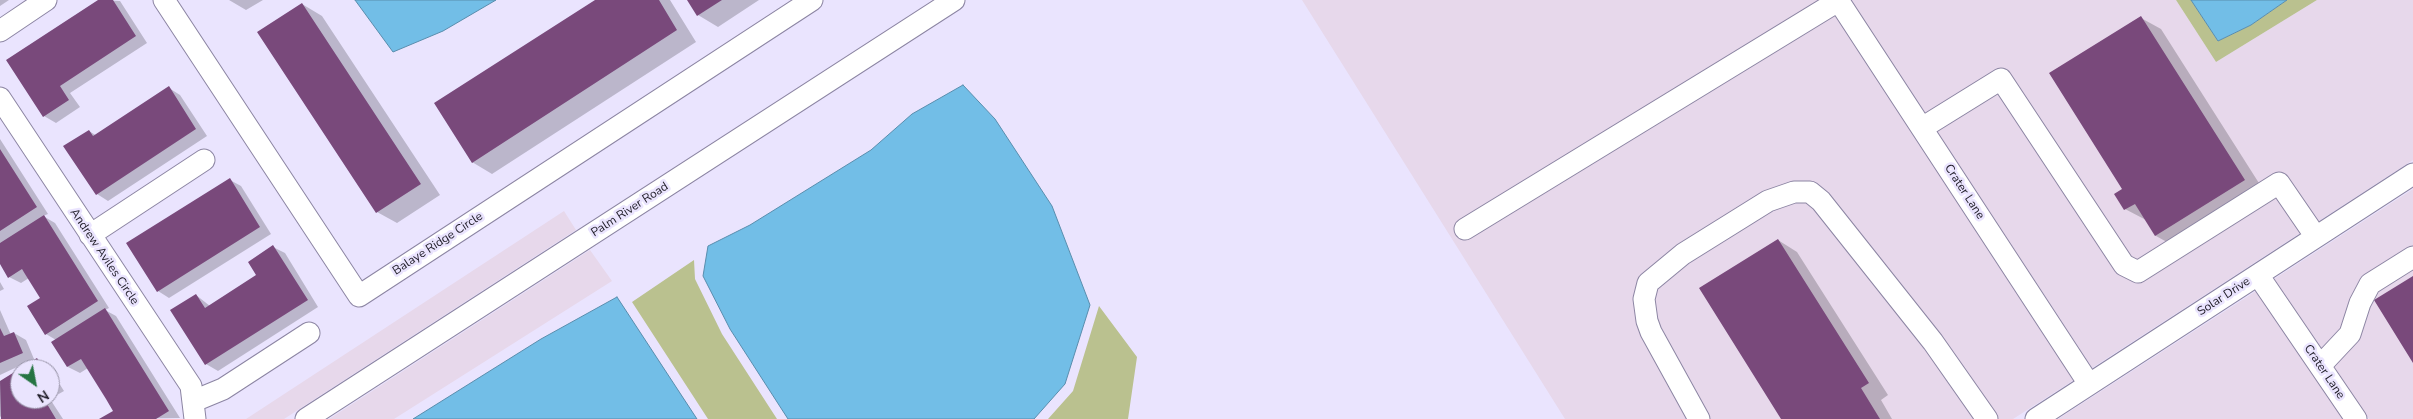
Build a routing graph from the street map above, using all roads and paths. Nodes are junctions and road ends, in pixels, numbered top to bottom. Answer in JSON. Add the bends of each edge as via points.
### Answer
{"nodes":[{"id":1,"x":46,"y":0,"type":"edge"},
{"id":2,"x":164,"y":0,"type":"edge"},
{"id":3,"x":812,"y":0,"type":"edge"},
{"id":4,"x":954,"y":0,"type":"edge"},
{"id":5,"x":1838,"y":0,"type":"edge"},
{"id":6,"x":0,"y":31,"type":"edge"},
{"id":7,"x":0,"y":98,"type":"edge"},
{"id":8,"x":1922,"y":128,"type":"junction"},
{"id":9,"x":204,"y":160,"type":"dead end"},
{"id":10,"x":2413,"y":174,"type":"edge"},
{"id":11,"x":1465,"y":229,"type":"dead end"},
{"id":12,"x":90,"y":235,"type":"junction"},
{"id":13,"x":2316,"y":237,"type":"junction"},
{"id":14,"x":2413,"y":257,"type":"edge"},
{"id":15,"x":2258,"y":275,"type":"junction"},
{"id":16,"x":309,"y":333,"type":"dead end"},
{"id":17,"x":2320,"y":366,"type":"junction"},
{"id":18,"x":2089,"y":384,"type":"junction"},
{"id":19,"x":194,"y":410,"type":"edge"},
{"id":20,"x":306,"y":419,"type":"edge"},
{"id":21,"x":1699,"y":419,"type":"edge"},
{"id":22,"x":1987,"y":419,"type":"edge"},
{"id":23,"x":2036,"y":419,"type":"edge"},
{"id":24,"x":2356,"y":419,"type":"edge"}],
"edges":[{"from":1,"to":6,"type":"street"},
{"from":2,"to":3,"type":"street","name":"Balaye Ridge Circle","via":[[359,296]]},
{"from":4,"to":20,"type":"street","name":"Palm River Road"},
{"from":5,"to":8,"type":"street","name":"Crater Lane"},
{"from":5,"to":11,"type":"street"},
{"from":7,"to":12,"type":"street","name":"Andrew Aviles Circle"},
{"from":8,"to":13,"type":"street","via":[[2001,79],[2124,265],[2138,272],[2279,183]]},
{"from":8,"to":18,"type":"street","name":"Crater Lane"},
{"from":9,"to":12,"type":"street"},
{"from":10,"to":13,"type":"street","name":"Solar Drive"},
{"from":12,"to":19,"type":"street","name":"Andrew Aviles Circle","via":[[191,386]]},
{"from":13,"to":15,"type":"street","name":"Solar Drive"},
{"from":14,"to":17,"type":"street","via":[[2370,284],[2350,334]]},
{"from":15,"to":17,"type":"street","name":"Crater Lane"},
{"from":15,"to":18,"type":"street","name":"Solar Drive"},
{"from":16,"to":19,"type":"street"},
{"from":17,"to":24,"type":"street","name":"Crater Lane"},
{"from":18,"to":23,"type":"street","name":"Solar Drive"},
{"from":21,"to":22,"type":"street","via":[[1647,321],[1644,299],[1648,283],[1683,254],[1768,201],[1794,192],[1810,192],[1821,201],[1933,342]]}]}
